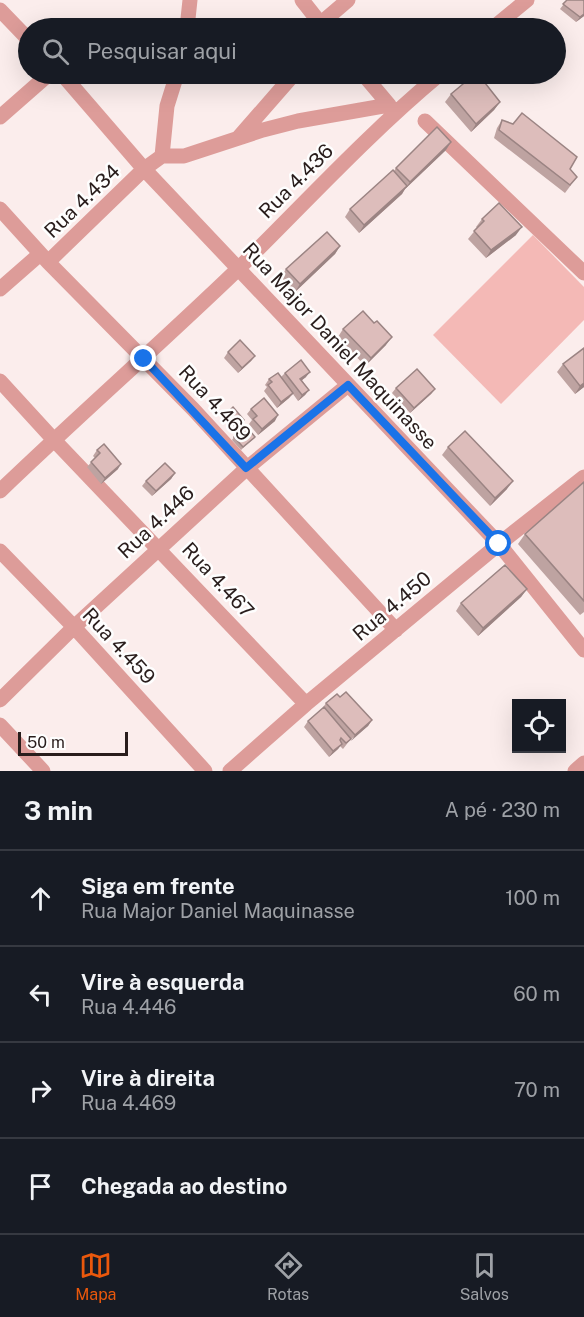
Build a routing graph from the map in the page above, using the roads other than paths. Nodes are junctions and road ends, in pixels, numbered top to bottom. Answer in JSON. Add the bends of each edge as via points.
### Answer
{"nodes":[{"id":1,"x":190,"y":0,"type":"edge"},
{"id":2,"x":302,"y":0,"type":"edge"},
{"id":3,"x":348,"y":0,"type":"edge"},
{"id":4,"x":527,"y":0,"type":"edge"},
{"id":5,"x":0,"y":10,"type":"edge"},
{"id":6,"x":188,"y":18,"type":"edge"},
{"id":7,"x":316,"y":18,"type":"edge"},
{"id":8,"x":330,"y":18,"type":"edge"},
{"id":9,"x":506,"y":18,"type":"edge"},
{"id":10,"x":18,"y":29,"type":"edge"},
{"id":11,"x":38,"y":84,"type":"edge"},
{"id":12,"x":71,"y":84,"type":"edge"},
{"id":13,"x":174,"y":84,"type":"edge"},
{"id":14,"x":285,"y":84,"type":"edge"},
{"id":15,"x":372,"y":84,"type":"edge"},
{"id":16,"x":426,"y":84,"type":"edge"},
{"id":17,"x":392,"y":108,"type":"junction"},
{"id":18,"x":0,"y":117,"type":"edge"},
{"id":19,"x":424,"y":121,"type":"dead end"},
{"id":20,"x":238,"y":137,"type":"junction"},
{"id":21,"x":162,"y":156,"type":"junction"},
{"id":22,"x":144,"y":169,"type":"junction"},
{"id":23,"x":0,"y":209,"type":"edge"},
{"id":24,"x":44,"y":258,"type":"junction"},
{"id":25,"x":238,"y":269,"type":"junction"},
{"id":26,"x":584,"y":273,"type":"edge"},
{"id":27,"x":0,"y":289,"type":"edge"},
{"id":28,"x":144,"y":359,"type":"junction"},
{"id":29,"x":0,"y":381,"type":"edge"},
{"id":30,"x":348,"y":385,"type":"junction"},
{"id":31,"x":54,"y":440,"type":"junction"},
{"id":32,"x":246,"y":468,"type":"junction"},
{"id":33,"x":584,"y":477,"type":"edge"},
{"id":34,"x":0,"y":491,"type":"edge"},
{"id":35,"x":499,"y":544,"type":"junction"},
{"id":36,"x":158,"y":548,"type":"junction"},
{"id":37,"x":0,"y":551,"type":"edge"},
{"id":38,"x":74,"y":627,"type":"junction"},
{"id":39,"x":396,"y":630,"type":"junction"},
{"id":40,"x":584,"y":650,"type":"edge"},
{"id":41,"x":0,"y":700,"type":"edge"},
{"id":42,"x":306,"y":704,"type":"junction"},
{"id":43,"x":0,"y":725,"type":"edge"},
{"id":44,"x":584,"y":763,"type":"edge"},
{"id":45,"x":43,"y":771,"type":"edge"},
{"id":46,"x":205,"y":771,"type":"edge"},
{"id":47,"x":230,"y":771,"type":"edge"},
{"id":48,"x":575,"y":771,"type":"edge"}],
"edges":[{"from":1,"to":6,"type":"street"},
{"from":2,"to":7,"type":"street"},
{"from":3,"to":8,"type":"street"},
{"from":4,"to":9,"type":"street"},
{"from":5,"to":10,"type":"street"},
{"from":11,"to":18,"type":"street"},
{"from":12,"to":22,"type":"street","name":"Rua Major Daniel Maquinasse"},
{"from":13,"to":21,"type":"street","via":[[166,106]]},
{"from":14,"to":20,"type":"street"},
{"from":15,"to":17,"type":"street"},
{"from":16,"to":17,"type":"street","name":"Rua 4.436"},
{"from":17,"to":20,"type":"street","via":[[298,121]]},
{"from":17,"to":25,"type":"street","name":"Rua 4.436"},
{"from":19,"to":26,"type":"street"},
{"from":20,"to":21,"type":"street","via":[[184,156]]},
{"from":21,"to":22,"type":"street","name":"Rua 4.434"},
{"from":22,"to":24,"type":"street","name":"Rua 4.434"},
{"from":22,"to":25,"type":"street","name":"Rua Major Daniel Maquinasse"},
{"from":23,"to":24,"type":"street","name":"Rua 4.469"},
{"from":24,"to":27,"type":"street","name":"Rua 4.434"},
{"from":24,"to":28,"type":"street","name":"Rua 4.469"},
{"from":25,"to":28,"type":"street","name":"Rua 4.436"},
{"from":25,"to":30,"type":"street","name":"Rua Major Daniel Maquinasse"},
{"from":28,"to":31,"type":"street","name":"Rua 4.436"},
{"from":28,"to":32,"type":"street","name":"Rua 4.469"},
{"from":29,"to":31,"type":"street","name":"Rua 4.467"},
{"from":30,"to":32,"type":"street","name":"Rua 4.446"},
{"from":30,"to":35,"type":"street","name":"Rua Major Daniel Maquinasse"},
{"from":31,"to":34,"type":"street","name":"Rua 4.436"},
{"from":31,"to":36,"type":"street","name":"Rua 4.467"},
{"from":32,"to":36,"type":"street","name":"Rua 4.446"},
{"from":32,"to":39,"type":"street","name":"Rua 4.469"},
{"from":33,"to":35,"type":"street","name":"Rua 4.450"},
{"from":35,"to":39,"type":"street","name":"Rua 4.450"},
{"from":35,"to":40,"type":"street","name":"Rua Major Daniel Maquinasse"},
{"from":36,"to":38,"type":"street","name":"Rua 4.446"},
{"from":36,"to":42,"type":"street","name":"Rua 4.467"},
{"from":37,"to":38,"type":"street","name":"Rua 4.459"},
{"from":38,"to":41,"type":"street","name":"Rua 4.446"},
{"from":38,"to":46,"type":"street","name":"Rua 4.459"},
{"from":39,"to":42,"type":"street","name":"Rua 4.450"},
{"from":42,"to":47,"type":"street","name":"Rua 4.450"},
{"from":43,"to":45,"type":"street"},
{"from":44,"to":48,"type":"street"}]}
